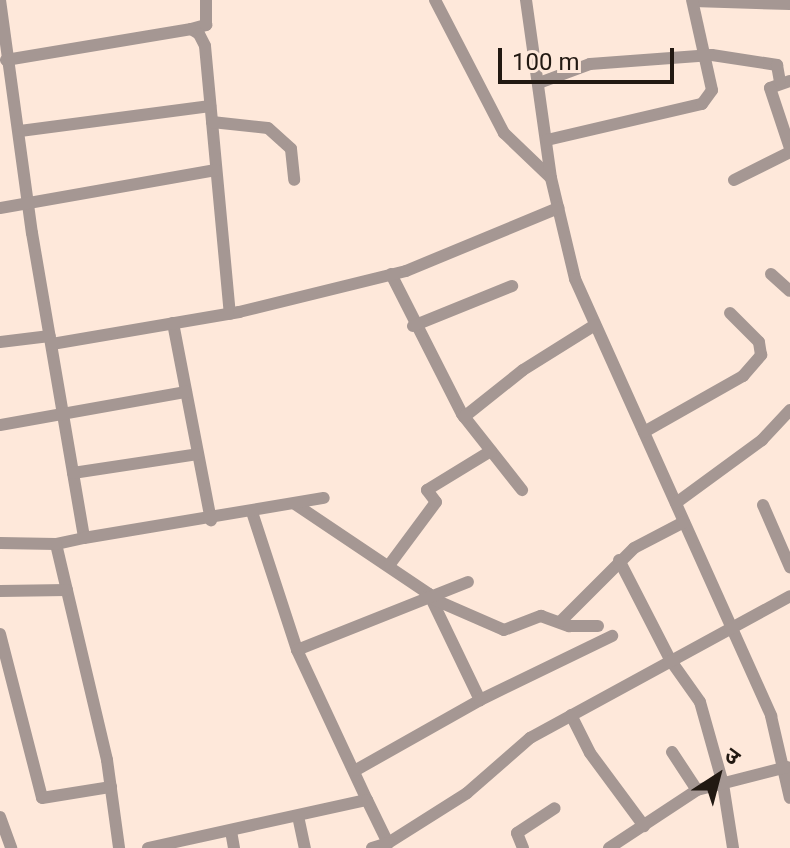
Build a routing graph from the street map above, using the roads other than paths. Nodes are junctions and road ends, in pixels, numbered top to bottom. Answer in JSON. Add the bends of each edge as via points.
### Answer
{"nodes":[{"id":1,"x":0,"y":0,"type":"edge"},
{"id":2,"x":206,"y":0,"type":"edge"},
{"id":3,"x":435,"y":0,"type":"edge"},
{"id":4,"x":526,"y":0,"type":"edge"},
{"id":5,"x":692,"y":0,"type":"edge"},
{"id":6,"x":747,"y":2,"type":"edge"},
{"id":7,"x":790,"y":4,"type":"edge"},
{"id":8,"x":191,"y":29,"type":"junction"},
{"id":9,"x":702,"y":56,"type":"junction"},
{"id":10,"x":6,"y":60,"type":"junction"},
{"id":11,"x":785,"y":81,"type":"edge"},
{"id":12,"x":539,"y":83,"type":"junction"},
{"id":13,"x":210,"y":106,"type":"junction"},
{"id":14,"x":212,"y":122,"type":"junction"},
{"id":15,"x":20,"y":131,"type":"junction"},
{"id":16,"x":547,"y":140,"type":"junction"},
{"id":17,"x":790,"y":150,"type":"edge"},
{"id":18,"x":216,"y":170,"type":"junction"},
{"id":19,"x":551,"y":178,"type":"junction"},
{"id":20,"x":294,"y":180,"type":"dead end"},
{"id":21,"x":734,"y":180,"type":"dead end"},
{"id":22,"x":29,"y":206,"type":"junction"},
{"id":23,"x":0,"y":208,"type":"edge"},
{"id":24,"x":558,"y":208,"type":"junction"},
{"id":25,"x":391,"y":274,"type":"junction"},
{"id":26,"x":771,"y":274,"type":"dead end"},
{"id":27,"x":512,"y":286,"type":"dead end"},
{"id":28,"x":790,"y":291,"type":"edge"},
{"id":29,"x":730,"y":313,"type":"dead end"},
{"id":30,"x":230,"y":314,"type":"junction"},
{"id":31,"x":173,"y":323,"type":"junction"},
{"id":32,"x":595,"y":325,"type":"junction"},
{"id":33,"x":413,"y":326,"type":"junction"},
{"id":34,"x":51,"y":340,"type":"junction"},
{"id":35,"x":0,"y":342,"type":"edge"},
{"id":36,"x":186,"y":392,"type":"junction"},
{"id":37,"x":790,"y":410,"type":"edge"},
{"id":38,"x":63,"y":415,"type":"junction"},
{"id":39,"x":464,"y":417,"type":"junction"},
{"id":40,"x":0,"y":425,"type":"edge"},
{"id":41,"x":644,"y":432,"type":"junction"},
{"id":42,"x":491,"y":451,"type":"junction"},
{"id":43,"x":198,"y":454,"type":"junction"},
{"id":44,"x":73,"y":473,"type":"junction"},
{"id":45,"x":522,"y":490,"type":"dead end"},
{"id":46,"x":324,"y":498,"type":"dead end"},
{"id":47,"x":676,"y":503,"type":"junction"},
{"id":48,"x":295,"y":504,"type":"junction"},
{"id":49,"x":763,"y":505,"type":"dead end"},
{"id":50,"x":252,"y":512,"type":"junction"},
{"id":51,"x":211,"y":520,"type":"junction"},
{"id":52,"x":684,"y":522,"type":"junction"},
{"id":53,"x":84,"y":538,"type":"junction"},
{"id":54,"x":0,"y":543,"type":"edge"},
{"id":55,"x":56,"y":544,"type":"junction"},
{"id":56,"x":619,"y":560,"type":"junction"},
{"id":57,"x":390,"y":564,"type":"junction"},
{"id":58,"x":790,"y":567,"type":"edge"},
{"id":59,"x":468,"y":582,"type":"dead end"},
{"id":60,"x":67,"y":590,"type":"junction"},
{"id":61,"x":0,"y":591,"type":"edge"},
{"id":62,"x":790,"y":596,"type":"edge"},
{"id":63,"x":433,"y":599,"type":"junction"},
{"id":64,"x":561,"y":621,"type":"junction"},
{"id":65,"x":598,"y":626,"type":"dead end"},
{"id":66,"x":732,"y":627,"type":"junction"},
{"id":67,"x":0,"y":634,"type":"edge"},
{"id":68,"x":612,"y":636,"type":"dead end"},
{"id":69,"x":297,"y":650,"type":"junction"},
{"id":70,"x":671,"y":661,"type":"junction"},
{"id":71,"x":480,"y":700,"type":"junction"},
{"id":72,"x":571,"y":715,"type":"junction"},
{"id":73,"x":672,"y":752,"type":"dead end"},
{"id":74,"x":787,"y":767,"type":"edge"},
{"id":75,"x":356,"y":770,"type":"junction"},
{"id":76,"x":723,"y":784,"type":"junction"},
{"id":77,"x":111,"y":787,"type":"junction"},
{"id":78,"x":697,"y":790,"type":"junction"},
{"id":79,"x":790,"y":798,"type":"edge"},
{"id":80,"x":367,"y":800,"type":"junction"},
{"id":81,"x":555,"y":808,"type":"dead end"},
{"id":82,"x":298,"y":816,"type":"junction"},
{"id":83,"x":0,"y":817,"type":"edge"},
{"id":84,"x":644,"y":826,"type":"junction"},
{"id":85,"x":231,"y":831,"type":"junction"},
{"id":86,"x":388,"y":843,"type":"junction"},
{"id":87,"x":11,"y":848,"type":"edge"},
{"id":88,"x":119,"y":848,"type":"edge"},
{"id":89,"x":148,"y":848,"type":"edge"},
{"id":90,"x":234,"y":848,"type":"edge"},
{"id":91,"x":305,"y":848,"type":"edge"},
{"id":92,"x":372,"y":848,"type":"edge"},
{"id":93,"x":523,"y":848,"type":"edge"},
{"id":94,"x":609,"y":848,"type":"edge"},
{"id":95,"x":733,"y":848,"type":"edge"}],
"edges":[{"from":1,"to":10,"type":"street"},
{"from":2,"to":8,"type":"street","via":[[206,25]]},
{"from":3,"to":19,"type":"street","via":[[504,133]]},
{"from":4,"to":12,"type":"street"},
{"from":5,"to":6,"type":"street"},
{"from":5,"to":9,"type":"street"},
{"from":6,"to":7,"type":"street"},
{"from":8,"to":10,"type":"street"},
{"from":8,"to":13,"type":"street","via":[[205,46]]},
{"from":9,"to":11,"type":"street","via":[[777,65]]},
{"from":9,"to":12,"type":"street","via":[[590,64]]},
{"from":9,"to":16,"type":"street","via":[[712,90],[702,104]]},
{"from":10,"to":15,"type":"street"},
{"from":11,"to":17,"type":"street","via":[[770,88]]},
{"from":12,"to":16,"type":"street"},
{"from":13,"to":14,"type":"street"},
{"from":13,"to":15,"type":"street"},
{"from":14,"to":18,"type":"street"},
{"from":14,"to":20,"type":"street","via":[[268,128],[291,149]]},
{"from":15,"to":22,"type":"street"},
{"from":16,"to":19,"type":"street"},
{"from":17,"to":21,"type":"street"},
{"from":18,"to":22,"type":"street"},
{"from":18,"to":30,"type":"street"},
{"from":19,"to":24,"type":"street"},
{"from":22,"to":23,"type":"street"},
{"from":22,"to":34,"type":"street"},
{"from":24,"to":25,"type":"street"},
{"from":24,"to":32,"type":"street","via":[[575,279]]},
{"from":25,"to":30,"type":"street"},
{"from":25,"to":33,"type":"street"},
{"from":26,"to":28,"type":"street"},
{"from":27,"to":33,"type":"street"},
{"from":29,"to":41,"type":"street","via":[[759,342],[761,355],[743,376]]},
{"from":30,"to":31,"type":"street"},
{"from":31,"to":34,"type":"street"},
{"from":31,"to":36,"type":"street"},
{"from":32,"to":39,"type":"street","via":[[523,370]]},
{"from":32,"to":41,"type":"street"},
{"from":33,"to":39,"type":"street"},
{"from":34,"to":35,"type":"street"},
{"from":34,"to":38,"type":"street"},
{"from":36,"to":38,"type":"street"},
{"from":36,"to":43,"type":"street"},
{"from":37,"to":47,"type":"street","via":[[762,440]]},
{"from":38,"to":40,"type":"street"},
{"from":38,"to":44,"type":"street"},
{"from":39,"to":42,"type":"street"},
{"from":41,"to":47,"type":"street"},
{"from":42,"to":45,"type":"street"},
{"from":42,"to":57,"type":"street","via":[[427,490],[436,502]]},
{"from":43,"to":44,"type":"street"},
{"from":43,"to":51,"type":"street"},
{"from":44,"to":53,"type":"street"},
{"from":46,"to":48,"type":"street"},
{"from":47,"to":52,"type":"street"},
{"from":48,"to":50,"type":"street"},
{"from":48,"to":57,"type":"street"},
{"from":49,"to":58,"type":"street"},
{"from":50,"to":51,"type":"street"},
{"from":50,"to":69,"type":"street"},
{"from":51,"to":53,"type":"street"},
{"from":52,"to":56,"type":"street"},
{"from":52,"to":66,"type":"street"},
{"from":53,"to":55,"type":"street"},
{"from":54,"to":55,"type":"street"},
{"from":55,"to":60,"type":"street"},
{"from":56,"to":64,"type":"street"},
{"from":56,"to":70,"type":"street"},
{"from":57,"to":63,"type":"street"},
{"from":59,"to":63,"type":"street"},
{"from":60,"to":61,"type":"street"},
{"from":60,"to":77,"type":"street"},
{"from":62,"to":66,"type":"street"},
{"from":63,"to":64,"type":"street","via":[[504,630],[541,616]]},
{"from":63,"to":69,"type":"street"},
{"from":63,"to":71,"type":"street","via":[[443,630]]},
{"from":64,"to":65,"type":"street"},
{"from":66,"to":70,"type":"street"},
{"from":66,"to":74,"type":"street"},
{"from":67,"to":77,"type":"street","via":[[42,798]]},
{"from":68,"to":71,"type":"street"},
{"from":69,"to":75,"type":"street","via":[[324,718]]},
{"from":70,"to":72,"type":"street"},
{"from":70,"to":76,"type":"street","via":[[700,702]]},
{"from":71,"to":75,"type":"street"},
{"from":72,"to":84,"type":"street","via":[[590,753]]},
{"from":72,"to":86,"type":"street","via":[[530,738],[467,793]]},
{"from":73,"to":78,"type":"street"},
{"from":74,"to":76,"type":"street"},
{"from":74,"to":79,"type":"street"},
{"from":75,"to":80,"type":"street"},
{"from":76,"to":78,"type":"street"},
{"from":76,"to":95,"type":"street"},
{"from":77,"to":88,"type":"street"},
{"from":78,"to":84,"type":"street"},
{"from":80,"to":82,"type":"street"},
{"from":80,"to":86,"type":"street"},
{"from":81,"to":93,"type":"street","via":[[517,833]]},
{"from":82,"to":85,"type":"street"},
{"from":82,"to":91,"type":"street"},
{"from":83,"to":87,"type":"street"},
{"from":84,"to":94,"type":"street"},
{"from":85,"to":89,"type":"street"},
{"from":85,"to":90,"type":"street"},
{"from":86,"to":92,"type":"street"}]}
